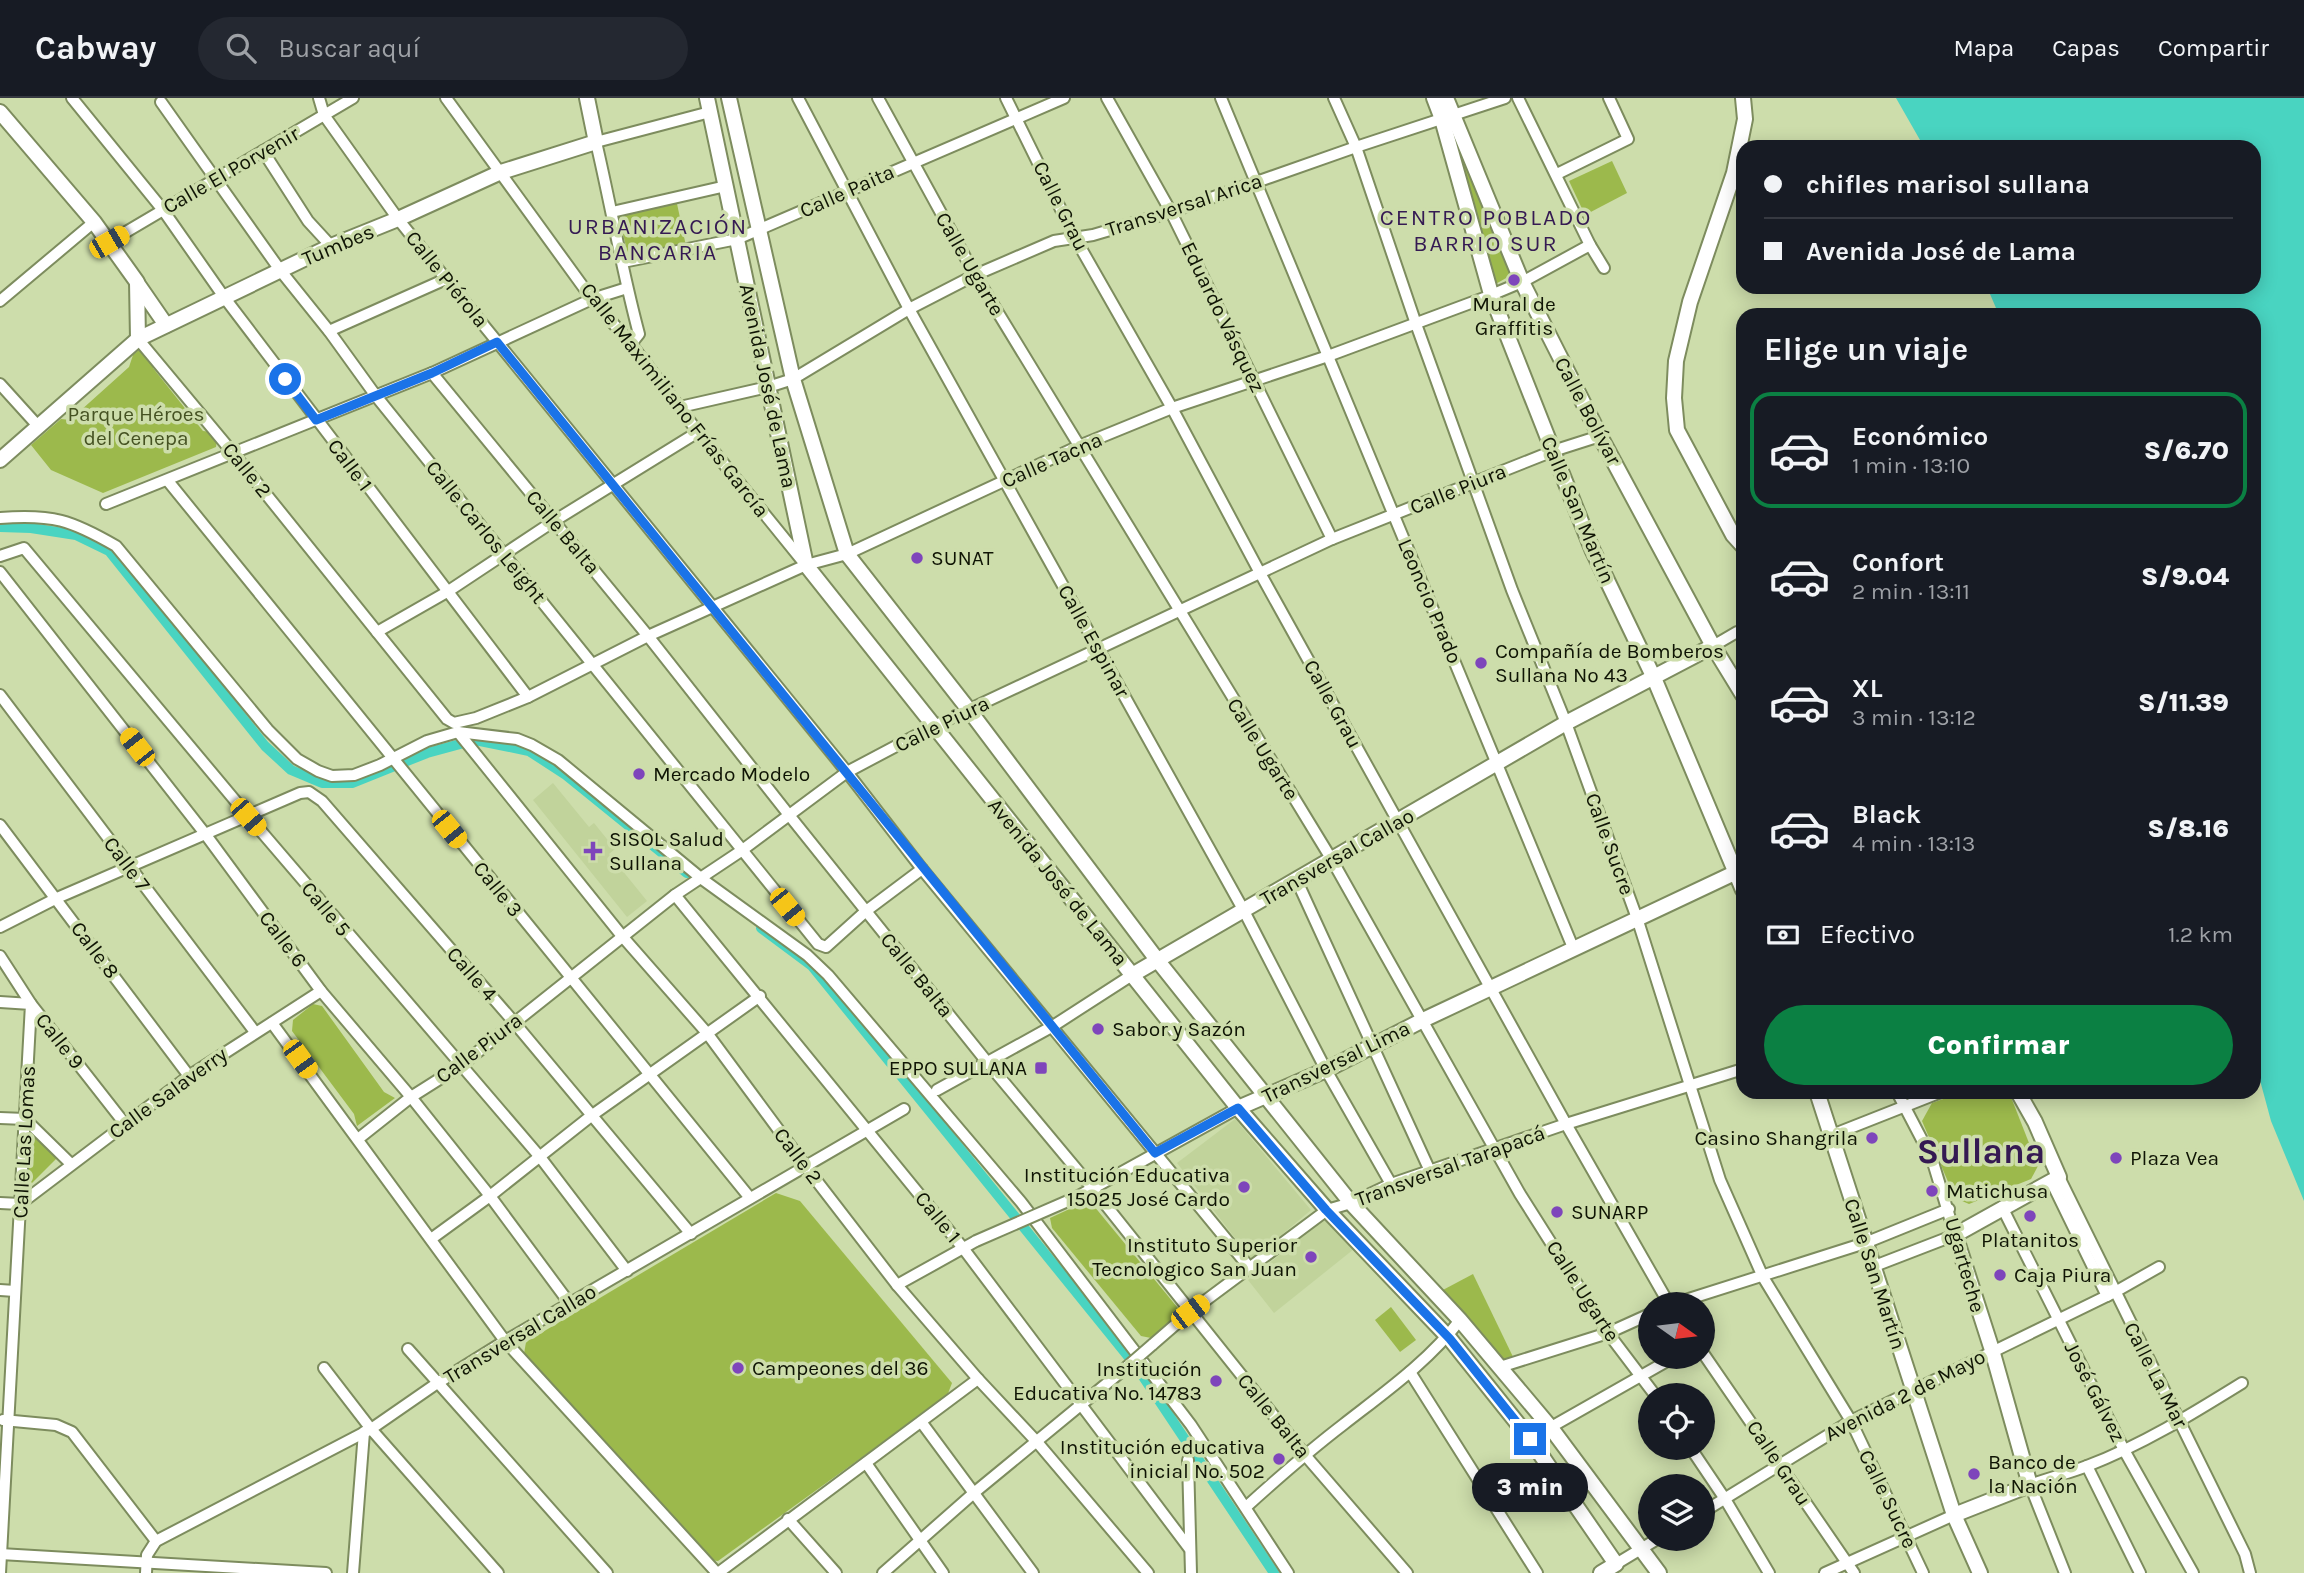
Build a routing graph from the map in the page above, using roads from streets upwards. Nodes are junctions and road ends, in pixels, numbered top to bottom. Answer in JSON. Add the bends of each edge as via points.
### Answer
{"nodes":[{"id":1,"x":72,"y":98,"type":"edge"},
{"id":2,"x":318,"y":98,"type":"edge"},
{"id":3,"x":353,"y":98,"type":"edge"},
{"id":4,"x":446,"y":98,"type":"edge"},
{"id":5,"x":587,"y":98,"type":"edge"},
{"id":6,"x":729,"y":98,"type":"edge"},
{"id":7,"x":798,"y":98,"type":"edge"},
{"id":8,"x":878,"y":98,"type":"edge"},
{"id":9,"x":1006,"y":98,"type":"edge"},
{"id":10,"x":1064,"y":98,"type":"edge"},
{"id":11,"x":1107,"y":98,"type":"edge"},
{"id":12,"x":1222,"y":98,"type":"edge"},
{"id":13,"x":1334,"y":98,"type":"edge"},
{"id":14,"x":1434,"y":98,"type":"edge"},
{"id":15,"x":1446,"y":98,"type":"edge"},
{"id":16,"x":1505,"y":98,"type":"edge"},
{"id":17,"x":1518,"y":98,"type":"edge"},
{"id":18,"x":1609,"y":98,"type":"edge"},
{"id":19,"x":1743,"y":98,"type":"edge"},
{"id":20,"x":161,"y":103,"type":"dead end"},
{"id":21,"x":709,"y":105,"type":"edge"},
{"id":22,"x":0,"y":112,"type":"edge"},
{"id":23,"x":324,"y":115,"type":"junction"},
{"id":24,"x":1448,"y":118,"type":"junction"},
{"id":25,"x":1017,"y":119,"type":"junction"},
{"id":26,"x":1741,"y":140,"type":"edge"},
{"id":27,"x":596,"y":142,"type":"junction"},
{"id":28,"x":1356,"y":146,"type":"junction"},
{"id":29,"x":263,"y":151,"type":"junction"},
{"id":30,"x":912,"y":162,"type":"junction"},
{"id":31,"x":1736,"y":163,"type":"edge"},
{"id":32,"x":502,"y":172,"type":"junction"},
{"id":33,"x":1557,"y":174,"type":"junction"},
{"id":34,"x":216,"y":179,"type":"junction"},
{"id":35,"x":1255,"y":183,"type":"junction"},
{"id":36,"x":726,"y":186,"type":"junction"},
{"id":37,"x":847,"y":191,"type":"junction"},
{"id":38,"x":163,"y":210,"type":"junction"},
{"id":39,"x":612,"y":212,"type":"junction"},
{"id":40,"x":1171,"y":212,"type":"junction"},
{"id":41,"x":398,"y":219,"type":"junction"},
{"id":42,"x":94,"y":222,"type":"junction"},
{"id":43,"x":760,"y":228,"type":"junction"},
{"id":44,"x":1075,"y":238,"type":"junction"},
{"id":45,"x":737,"y":239,"type":"junction"},
{"id":46,"x":109,"y":242,"type":"junction"},
{"id":47,"x":1590,"y":245,"type":"junction"},
{"id":48,"x":331,"y":246,"type":"junction"},
{"id":49,"x":623,"y":262,"type":"junction"},
{"id":50,"x":1604,"y":268,"type":"dead end"},
{"id":51,"x":280,"y":270,"type":"junction"},
{"id":52,"x":975,"y":275,"type":"junction"},
{"id":53,"x":446,"y":279,"type":"junction"},
{"id":54,"x":137,"y":282,"type":"junction"},
{"id":55,"x":1522,"y":282,"type":"junction"},
{"id":56,"x":627,"y":288,"type":"junction"},
{"id":57,"x":1491,"y":294,"type":"junction"},
{"id":58,"x":223,"y":297,"type":"junction"},
{"id":59,"x":592,"y":299,"type":"junction"},
{"id":60,"x":0,"y":301,"type":"edge"},
{"id":61,"x":909,"y":309,"type":"junction"},
{"id":62,"x":1416,"y":324,"type":"junction"},
{"id":63,"x":166,"y":325,"type":"junction"},
{"id":64,"x":329,"y":331,"type":"junction"},
{"id":65,"x":138,"y":339,"type":"junction"},
{"id":66,"x":497,"y":342,"type":"junction"},
{"id":67,"x":631,"y":344,"type":"junction"},
{"id":68,"x":1328,"y":356,"type":"junction"},
{"id":69,"x":432,"y":373,"type":"junction"},
{"id":70,"x":793,"y":379,"type":"junction"},
{"id":71,"x":1254,"y":381,"type":"junction"},
{"id":72,"x":0,"y":384,"type":"edge"},
{"id":73,"x":768,"y":387,"type":"junction"},
{"id":74,"x":376,"y":396,"type":"junction"},
{"id":75,"x":680,"y":407,"type":"junction"},
{"id":76,"x":1172,"y":408,"type":"junction"},
{"id":77,"x":316,"y":420,"type":"junction"},
{"id":78,"x":38,"y":426,"type":"junction"},
{"id":79,"x":698,"y":432,"type":"junction"},
{"id":80,"x":1600,"y":436,"type":"junction"},
{"id":81,"x":1079,"y":446,"type":"junction"},
{"id":82,"x":1552,"y":451,"type":"junction"},
{"id":83,"x":233,"y":453,"type":"junction"},
{"id":84,"x":3,"y":457,"type":"edge"},
{"id":85,"x":1005,"y":480,"type":"junction"},
{"id":86,"x":168,"y":481,"type":"junction"},
{"id":87,"x":1473,"y":483,"type":"junction"},
{"id":88,"x":613,"y":485,"type":"junction"},
{"id":89,"x":106,"y":504,"type":"dead end"},
{"id":90,"x":1394,"y":514,"type":"junction"},
{"id":91,"x":0,"y":518,"type":"edge"},
{"id":92,"x":554,"y":521,"type":"junction"},
{"id":93,"x":1736,"y":538,"type":"edge"},
{"id":94,"x":1332,"y":539,"type":"junction"},
{"id":95,"x":847,"y":554,"type":"junction"},
{"id":96,"x":0,"y":555,"type":"edge"},
{"id":97,"x":504,"y":555,"type":"junction"},
{"id":98,"x":806,"y":565,"type":"junction"},
{"id":99,"x":0,"y":572,"type":"edge"},
{"id":100,"x":1260,"y":573,"type":"junction"},
{"id":101,"x":447,"y":592,"type":"junction"},
{"id":102,"x":713,"y":607,"type":"junction"},
{"id":103,"x":1179,"y":612,"type":"junction"},
{"id":104,"x":377,"y":632,"type":"junction"},
{"id":105,"x":1736,"y":633,"type":"edge"},
{"id":106,"x":648,"y":636,"type":"junction"},
{"id":107,"x":1713,"y":646,"type":"junction"},
{"id":108,"x":1099,"y":650,"type":"junction"},
{"id":109,"x":593,"y":663,"type":"junction"},
{"id":110,"x":1654,"y":678,"type":"junction"},
{"id":111,"x":1736,"y":684,"type":"edge"},
{"id":112,"x":0,"y":695,"type":"edge"},
{"id":113,"x":528,"y":697,"type":"junction"},
{"id":114,"x":969,"y":710,"type":"junction"},
{"id":115,"x":447,"y":719,"type":"joint"},
{"id":116,"x":1566,"y":723,"type":"junction"},
{"id":117,"x":934,"y":726,"type":"junction"},
{"id":118,"x":458,"y":732,"type":"junction"},
{"id":119,"x":392,"y":759,"type":"junction"},
{"id":120,"x":1498,"y":763,"type":"junction"},
{"id":121,"x":847,"y":772,"type":"junction"},
{"id":122,"x":789,"y":815,"type":"junction"},
{"id":123,"x":248,"y":817,"type":"junction"},
{"id":124,"x":1398,"y":821,"type":"junction"},
{"id":125,"x":0,"y":825,"type":"edge"},
{"id":126,"x":206,"y":835,"type":"junction"},
{"id":127,"x":741,"y":851,"type":"junction"},
{"id":128,"x":1332,"y":860,"type":"junction"},
{"id":129,"x":1736,"y":862,"type":"edge"},
{"id":130,"x":130,"y":867,"type":"junction"},
{"id":131,"x":922,"y":869,"type":"junction"},
{"id":132,"x":1736,"y":873,"type":"edge"},
{"id":133,"x":702,"y":879,"type":"junction"},
{"id":134,"x":1297,"y":881,"type":"junction"},
{"id":135,"x":675,"y":895,"type":"junction"},
{"id":136,"x":57,"y":898,"type":"junction"},
{"id":137,"x":866,"y":911,"type":"junction"},
{"id":138,"x":1244,"y":911,"type":"junction"},
{"id":139,"x":1638,"y":920,"type":"junction"},
{"id":140,"x":0,"y":927,"type":"edge"},
{"id":141,"x":622,"y":936,"type":"junction"},
{"id":142,"x":1574,"y":950,"type":"junction"},
{"id":143,"x":0,"y":956,"type":"edge"},
{"id":144,"x":1158,"y":961,"type":"junction"},
{"id":145,"x":1132,"y":975,"type":"junction"},
{"id":146,"x":571,"y":978,"type":"junction"},
{"id":147,"x":1491,"y":988,"type":"junction"},
{"id":148,"x":321,"y":991,"type":"junction"},
{"id":149,"x":760,"y":996,"type":"junction"},
{"id":150,"x":0,"y":1002,"type":"edge"},
{"id":151,"x":31,"y":1004,"type":"junction"},
{"id":152,"x":1423,"y":1020,"type":"junction"},
{"id":153,"x":513,"y":1021,"type":"junction"},
{"id":154,"x":272,"y":1023,"type":"junction"},
{"id":155,"x":1053,"y":1026,"type":"junction"},
{"id":156,"x":254,"y":1032,"type":"junction"},
{"id":157,"x":707,"y":1033,"type":"junction"},
{"id":158,"x":1373,"y":1045,"type":"junction"},
{"id":159,"x":988,"y":1062,"type":"junction"},
{"id":160,"x":460,"y":1066,"type":"junction"},
{"id":161,"x":1326,"y":1070,"type":"junction"},
{"id":162,"x":1736,"y":1071,"type":"edge"},
{"id":163,"x":649,"y":1074,"type":"junction"},
{"id":164,"x":189,"y":1076,"type":"junction"},
{"id":165,"x":1689,"y":1086,"type":"junction"},
{"id":166,"x":937,"y":1090,"type":"dead end"},
{"id":167,"x":1267,"y":1096,"type":"junction"},
{"id":168,"x":411,"y":1097,"type":"junction"},
{"id":169,"x":1819,"y":1099,"type":"edge"},
{"id":170,"x":1901,"y":1099,"type":"edge"},
{"id":171,"x":1921,"y":1099,"type":"edge"},
{"id":172,"x":2022,"y":1099,"type":"edge"},
{"id":173,"x":1904,"y":1105,"type":"junction"},
{"id":174,"x":1238,"y":1108,"type":"junction"},
{"id":175,"x":904,"y":1109,"type":"dead end"},
{"id":176,"x":591,"y":1116,"type":"junction"},
{"id":177,"x":0,"y":1118,"type":"edge"},
{"id":178,"x":25,"y":1119,"type":"junction"},
{"id":179,"x":125,"y":1124,"type":"junction"},
{"id":180,"x":1566,"y":1124,"type":"junction"},
{"id":181,"x":867,"y":1130,"type":"junction"},
{"id":182,"x":1832,"y":1135,"type":"junction"},
{"id":183,"x":358,"y":1139,"type":"junction"},
{"id":184,"x":1494,"y":1149,"type":"junction"},
{"id":185,"x":1155,"y":1153,"type":"junction"},
{"id":186,"x":540,"y":1157,"type":"junction"},
{"id":187,"x":71,"y":1164,"type":"junction"},
{"id":188,"x":806,"y":1167,"type":"junction"},
{"id":189,"x":1430,"y":1171,"type":"junction"},
{"id":190,"x":2055,"y":1179,"type":"junction"},
{"id":191,"x":1391,"y":1184,"type":"junction"},
{"id":192,"x":1093,"y":1189,"type":"junction"},
{"id":193,"x":490,"y":1196,"type":"junction"},
{"id":194,"x":750,"y":1198,"type":"junction"},
{"id":195,"x":0,"y":1203,"type":"edge"},
{"id":196,"x":1351,"y":1203,"type":"junction"},
{"id":197,"x":20,"y":1204,"type":"junction"},
{"id":198,"x":2002,"y":1207,"type":"junction"},
{"id":199,"x":1949,"y":1209,"type":"junction"},
{"id":200,"x":1326,"y":1210,"type":"junction"},
{"id":201,"x":691,"y":1234,"type":"junction"},
{"id":202,"x":1955,"y":1235,"type":"junction"},
{"id":203,"x":431,"y":1239,"type":"junction"},
{"id":204,"x":1865,"y":1243,"type":"junction"},
{"id":205,"x":963,"y":1248,"type":"junction"},
{"id":206,"x":1249,"y":1267,"type":"junction"},
{"id":207,"x":1872,"y":1267,"type":"junction"},
{"id":208,"x":2159,"y":1267,"type":"dead end"},
{"id":209,"x":626,"y":1271,"type":"junction"},
{"id":210,"x":1763,"y":1277,"type":"junction"},
{"id":211,"x":897,"y":1285,"type":"junction"},
{"id":212,"x":0,"y":1290,"type":"edge"},
{"id":213,"x":15,"y":1291,"type":"junction"},
{"id":214,"x":1664,"y":1292,"type":"edge"},
{"id":215,"x":1712,"y":1292,"type":"edge"},
{"id":216,"x":2111,"y":1294,"type":"junction"},
{"id":217,"x":570,"y":1304,"type":"junction"},
{"id":218,"x":1190,"y":1312,"type":"junction"},
{"id":219,"x":1638,"y":1319,"type":"edge"},
{"id":220,"x":2059,"y":1319,"type":"junction"},
{"id":221,"x":1460,"y":1320,"type":"junction"},
{"id":222,"x":1608,"y":1333,"type":"junction"},
{"id":223,"x":1447,"y":1336,"type":"junction"},
{"id":224,"x":505,"y":1341,"type":"junction"},
{"id":225,"x":408,"y":1349,"type":"dead end"},
{"id":226,"x":1992,"y":1350,"type":"junction"},
{"id":227,"x":1500,"y":1367,"type":"junction"},
{"id":228,"x":324,"y":1368,"type":"dead end"},
{"id":229,"x":1654,"y":1369,"type":"edge"},
{"id":230,"x":1714,"y":1369,"type":"edge"},
{"id":231,"x":1410,"y":1372,"type":"junction"},
{"id":232,"x":1642,"y":1376,"type":"junction"},
{"id":233,"x":978,"y":1379,"type":"junction"},
{"id":234,"x":1647,"y":1383,"type":"edge"},
{"id":235,"x":436,"y":1384,"type":"junction"},
{"id":236,"x":2242,"y":1384,"type":"dead end"},
{"id":237,"x":1912,"y":1391,"type":"junction"},
{"id":238,"x":1083,"y":1405,"type":"junction"},
{"id":239,"x":4,"y":1420,"type":"edge"},
{"id":240,"x":1851,"y":1420,"type":"junction"},
{"id":241,"x":2180,"y":1422,"type":"junction"},
{"id":242,"x":922,"y":1423,"type":"junction"},
{"id":243,"x":1551,"y":1428,"type":"junction"},
{"id":244,"x":368,"y":1431,"type":"junction"},
{"id":245,"x":1530,"y":1439,"type":"junction"},
{"id":246,"x":1037,"y":1442,"type":"junction"},
{"id":247,"x":2124,"y":1450,"type":"junction"},
{"id":248,"x":1305,"y":1455,"type":"junction"},
{"id":249,"x":1188,"y":1460,"type":"dead end"},
{"id":250,"x":1699,"y":1460,"type":"edge"},
{"id":251,"x":866,"y":1463,"type":"junction"},
{"id":252,"x":1780,"y":1463,"type":"junction"},
{"id":253,"x":2087,"y":1466,"type":"junction"},
{"id":254,"x":2030,"y":1485,"type":"junction"},
{"id":255,"x":975,"y":1493,"type":"junction"},
{"id":256,"x":1725,"y":1499,"type":"junction"},
{"id":257,"x":1715,"y":1505,"type":"edge"},
{"id":258,"x":1246,"y":1507,"type":"junction"},
{"id":259,"x":1954,"y":1515,"type":"junction"},
{"id":260,"x":788,"y":1519,"type":"junction"},
{"id":261,"x":1907,"y":1536,"type":"junction"},
{"id":262,"x":156,"y":1541,"type":"junction"},
{"id":263,"x":920,"y":1542,"type":"junction"},
{"id":264,"x":1638,"y":1545,"type":"edge"},
{"id":265,"x":1189,"y":1548,"type":"junction"},
{"id":266,"x":1638,"y":1551,"type":"edge"},
{"id":267,"x":1642,"y":1551,"type":"edge"},
{"id":268,"x":1,"y":1554,"type":"edge"},
{"id":269,"x":1846,"y":1562,"type":"junction"},
{"id":270,"x":1616,"y":1564,"type":"junction"},
{"id":271,"x":146,"y":1568,"type":"edge"},
{"id":272,"x":0,"y":1573,"type":"edge"},
{"id":273,"x":327,"y":1573,"type":"edge"},
{"id":274,"x":353,"y":1573,"type":"edge"},
{"id":275,"x":498,"y":1573,"type":"edge"},
{"id":276,"x":607,"y":1573,"type":"edge"},
{"id":277,"x":717,"y":1573,"type":"edge"},
{"id":278,"x":836,"y":1573,"type":"edge"},
{"id":279,"x":883,"y":1573,"type":"edge"},
{"id":280,"x":943,"y":1573,"type":"edge"},
{"id":281,"x":1033,"y":1573,"type":"edge"},
{"id":282,"x":1148,"y":1573,"type":"edge"},
{"id":283,"x":1191,"y":1573,"type":"edge"},
{"id":284,"x":1288,"y":1573,"type":"edge"},
{"id":285,"x":1407,"y":1573,"type":"edge"},
{"id":286,"x":1537,"y":1573,"type":"edge"},
{"id":287,"x":1601,"y":1573,"type":"edge"},
{"id":288,"x":1659,"y":1573,"type":"edge"},
{"id":289,"x":1769,"y":1573,"type":"edge"},
{"id":290,"x":1825,"y":1573,"type":"edge"},
{"id":291,"x":1854,"y":1573,"type":"edge"},
{"id":292,"x":1923,"y":1573,"type":"edge"},
{"id":293,"x":1980,"y":1573,"type":"edge"},
{"id":294,"x":2065,"y":1573,"type":"edge"},
{"id":295,"x":2140,"y":1573,"type":"edge"},
{"id":296,"x":2193,"y":1573,"type":"edge"},
{"id":297,"x":2250,"y":1573,"type":"edge"}],
"edges":[{"from":1,"to":38,"type":"street","name":"Calle 1"},
{"from":2,"to":23,"type":"street","name":"Calle Piérola"},
{"from":3,"to":23,"type":"street","name":"Calle El Porvenir"},
{"from":4,"to":32,"type":"street","name":"Calle Maximiliano Frías García"},
{"from":5,"to":27,"type":"street"},
{"from":6,"to":43,"type":"street","name":"Avenida José de Lama"},
{"from":7,"to":37,"type":"street","name":"Calle Espinar"},
{"from":8,"to":30,"type":"street","name":"Calle Ugarte"},
{"from":9,"to":25,"type":"street","name":"Calle Grau"},
{"from":10,"to":25,"type":"street","name":"Calle Paita"},
{"from":11,"to":40,"type":"street","name":"Eduardo Vásquez"},
{"from":12,"to":35,"type":"street","name":"Leoncio Prado"},
{"from":13,"to":28,"type":"street","name":"Calle Sucre"},
{"from":14,"to":24,"type":"street"},
{"from":15,"to":24,"type":"street"},
{"from":16,"to":24,"type":"street","name":"Transversal Arica"},
{"from":17,"to":33,"type":"street"},
{"from":18,"to":33,"type":"street","via":[[1628,139]]},
{"from":19,"to":26,"type":"street"},
{"from":20,"to":34,"type":"street","name":"Calle Carlos Leight"},
{"from":21,"to":27,"type":"street","name":"Tumbes"},
{"from":21,"to":36,"type":"street","name":"Avenida José de Lama"},
{"from":22,"to":42,"type":"street"},
{"from":23,"to":29,"type":"street","name":"Calle El Porvenir"},
{"from":23,"to":41,"type":"street","name":"Calle Piérola"},
{"from":24,"to":28,"type":"street","name":"Transversal Arica"},
{"from":24,"to":55,"type":"street","name":"Calle Bolívar"},
{"from":24,"to":57,"type":"street","name":"Calle San Martín"},
{"from":25,"to":30,"type":"street","name":"Calle Paita"},
{"from":25,"to":44,"type":"street","name":"Calle Grau"},
{"from":27,"to":32,"type":"street","name":"Tumbes"},
{"from":27,"to":39,"type":"street"},
{"from":28,"to":35,"type":"street","name":"Transversal Arica"},
{"from":28,"to":62,"type":"street","name":"Calle Sucre"},
{"from":29,"to":34,"type":"street","name":"Calle El Porvenir"},
{"from":29,"to":48,"type":"street","via":[[308,221]]},
{"from":30,"to":37,"type":"street","name":"Calle Paita"},
{"from":30,"to":52,"type":"street","name":"Calle Ugarte"},
{"from":31,"to":93,"type":"street","via":[[1690,302],[1676,361],[1674,398],[1677,430]]},
{"from":32,"to":41,"type":"street","name":"Tumbes"},
{"from":32,"to":59,"type":"street","name":"Calle Maximiliano Frías García"},
{"from":33,"to":47,"type":"street"},
{"from":34,"to":38,"type":"street","name":"Calle El Porvenir"},
{"from":34,"to":51,"type":"street","name":"Calle Carlos Leight"},
{"from":35,"to":40,"type":"street","name":"Transversal Arica"},
{"from":35,"to":68,"type":"street","name":"Leoncio Prado"},
{"from":36,"to":39,"type":"street"},
{"from":36,"to":45,"type":"street","name":"Avenida José de Lama"},
{"from":37,"to":43,"type":"street","name":"Calle Paita"},
{"from":37,"to":61,"type":"street","name":"Calle Espinar"},
{"from":38,"to":46,"type":"street","name":"Calle El Porvenir"},
{"from":38,"to":58,"type":"street","name":"Calle 1"},
{"from":39,"to":49,"type":"street"},
{"from":40,"to":44,"type":"street","name":"Transversal Arica"},
{"from":40,"to":71,"type":"street","name":"Eduardo Vásquez"},
{"from":41,"to":48,"type":"street","name":"Tumbes"},
{"from":41,"to":53,"type":"street","name":"Calle Piérola"},
{"from":42,"to":46,"type":"street"},
{"from":42,"to":60,"type":"street"},
{"from":43,"to":45,"type":"street","name":"Calle Paita"},
{"from":43,"to":70,"type":"street","name":"Avenida José de Lama"},
{"from":44,"to":52,"type":"street","name":"Transversal Arica","via":[[1054,241]]},
{"from":44,"to":76,"type":"street","name":"Calle Grau"},
{"from":45,"to":49,"type":"street","name":"Calle Paita"},
{"from":45,"to":73,"type":"street","name":"Avenida José de Lama"},
{"from":46,"to":54,"type":"street"},
{"from":47,"to":50,"type":"street"},
{"from":47,"to":55,"type":"street","name":"Calle Tacna"},
{"from":48,"to":51,"type":"street","name":"Tumbes"},
{"from":49,"to":56,"type":"street"},
{"from":51,"to":58,"type":"street","name":"Tumbes"},
{"from":51,"to":64,"type":"street","name":"Calle Carlos Leight"},
{"from":52,"to":61,"type":"street","name":"Transversal Arica"},
{"from":52,"to":81,"type":"street","name":"Calle Ugarte"},
{"from":53,"to":64,"type":"street"},
{"from":53,"to":66,"type":"street","name":"Calle Piérola"},
{"from":54,"to":63,"type":"street"},
{"from":54,"to":65,"type":"street"},
{"from":55,"to":57,"type":"street","name":"Calle Tacna"},
{"from":55,"to":80,"type":"street","name":"Calle Bolívar"},
{"from":56,"to":59,"type":"street"},
{"from":56,"to":67,"type":"street","via":[[639,334]]},
{"from":57,"to":62,"type":"street","name":"Calle Tacna"},
{"from":57,"to":82,"type":"street","name":"Calle San Martín"},
{"from":58,"to":63,"type":"street","name":"Tumbes"},
{"from":58,"to":77,"type":"street","name":"Calle 1"},
{"from":59,"to":66,"type":"street"},
{"from":59,"to":67,"type":"street","name":"Calle Maximiliano Frías García"},
{"from":61,"to":70,"type":"street","name":"Transversal Arica"},
{"from":61,"to":85,"type":"street","name":"Calle Espinar"},
{"from":62,"to":68,"type":"street","name":"Calle Tacna"},
{"from":62,"to":87,"type":"street","name":"Calle Sucre"},
{"from":63,"to":65,"type":"street","name":"Tumbes"},
{"from":64,"to":74,"type":"street","name":"Calle Carlos Leight"},
{"from":65,"to":78,"type":"street","name":"Tumbes"},
{"from":65,"to":83,"type":"street","name":"Calle 2"},
{"from":66,"to":69,"type":"street"},
{"from":66,"to":88,"type":"street","name":"Calle Piérola"},
{"from":67,"to":75,"type":"street","name":"Calle Maximiliano Frías García"},
{"from":68,"to":71,"type":"street","name":"Calle Tacna"},
{"from":68,"to":90,"type":"street","name":"Leoncio Prado"},
{"from":69,"to":74,"type":"street"},
{"from":69,"to":92,"type":"street","name":"Calle Balta"},
{"from":70,"to":73,"type":"street","name":"Transversal Arica"},
{"from":70,"to":95,"type":"street","name":"Avenida José de Lama"},
{"from":71,"to":76,"type":"street","name":"Calle Tacna"},
{"from":71,"to":94,"type":"street","name":"Eduardo Vásquez"},
{"from":72,"to":78,"type":"street"},
{"from":73,"to":75,"type":"street","name":"Transversal Arica"},
{"from":73,"to":98,"type":"street","name":"Avenida José de Lama"},
{"from":74,"to":77,"type":"street"},
{"from":74,"to":97,"type":"street","name":"Calle Carlos Leight"},
{"from":75,"to":79,"type":"street","name":"Calle Maximiliano Frías García"},
{"from":76,"to":81,"type":"street","name":"Calle Tacna"},
{"from":76,"to":100,"type":"street","name":"Calle Grau"},
{"from":77,"to":83,"type":"street"},
{"from":77,"to":101,"type":"street","name":"Calle 1"},
{"from":78,"to":84,"type":"street","name":"Tumbes"},
{"from":79,"to":88,"type":"street"},
{"from":79,"to":98,"type":"street","name":"Calle Maximiliano Frías García"},
{"from":80,"to":82,"type":"street","name":"Calle Piura"},
{"from":80,"to":107,"type":"street","name":"Calle Bolívar"},
{"from":81,"to":85,"type":"street","name":"Calle Tacna"},
{"from":81,"to":103,"type":"street","name":"Calle Ugarte"},
{"from":82,"to":87,"type":"street","name":"Calle Piura"},
{"from":82,"to":110,"type":"street","name":"Calle San Martín","via":[[1592,549]]},
{"from":83,"to":86,"type":"street"},
{"from":83,"to":104,"type":"street","name":"Calle 2"},
{"from":85,"to":95,"type":"street","name":"Calle Tacna"},
{"from":85,"to":108,"type":"street","name":"Calle Espinar"},
{"from":86,"to":89,"type":"street"},
{"from":86,"to":119,"type":"street","name":"Calle 3"},
{"from":87,"to":90,"type":"street","name":"Calle Piura"},
{"from":87,"to":116,"type":"street","name":"Calle Sucre"},
{"from":88,"to":92,"type":"street"},
{"from":88,"to":102,"type":"street","name":"Calle Piérola"},
{"from":90,"to":94,"type":"street","name":"Calle Piura"},
{"from":90,"to":120,"type":"street","name":"Leoncio Prado"},
{"from":91,"to":119,"type":"street","via":[[64,520],[116,546],[226,681],[297,759],[332,776],[354,775]]},
{"from":92,"to":97,"type":"street"},
{"from":92,"to":106,"type":"street","name":"Calle Balta"},
{"from":94,"to":100,"type":"street","name":"Calle Piura"},
{"from":95,"to":98,"type":"street","name":"Calle Tacna"},
{"from":95,"to":114,"type":"street","name":"Avenida José de Lama"},
{"from":96,"to":123,"type":"street","name":"Calle 5","via":[[24,548]]},
{"from":97,"to":101,"type":"street"},
{"from":97,"to":109,"type":"street","name":"Calle Carlos Leight"},
{"from":98,"to":102,"type":"street","name":"Calle Tacna"},
{"from":98,"to":117,"type":"street","name":"Avenida José de Lama"},
{"from":99,"to":126,"type":"street","name":"Calle 6"},
{"from":100,"to":103,"type":"street","name":"Calle Piura"},
{"from":100,"to":124,"type":"street","name":"Calle Grau"},
{"from":101,"to":104,"type":"street"},
{"from":101,"to":113,"type":"street","name":"Calle 1"},
{"from":102,"to":106,"type":"street","name":"Calle Tacna"},
{"from":102,"to":121,"type":"street","name":"Calle Piérola"},
{"from":103,"to":108,"type":"street","name":"Calle Piura"},
{"from":103,"to":128,"type":"street","name":"Calle Ugarte"},
{"from":104,"to":115,"type":"street","name":"Calle 2"},
{"from":105,"to":107,"type":"street","name":"Transversal Callao"},
{"from":106,"to":109,"type":"street","name":"Calle Tacna"},
{"from":106,"to":122,"type":"street","name":"Calle Balta"},
{"from":107,"to":110,"type":"street","name":"Transversal Callao"},
{"from":107,"to":111,"type":"street","name":"Calle Bolívar"},
{"from":108,"to":114,"type":"street","name":"Calle Piura"},
{"from":108,"to":138,"type":"street","name":"Calle Espinar"},
{"from":109,"to":113,"type":"street","name":"Calle Tacna"},
{"from":109,"to":127,"type":"street","name":"Calle Carlos Leight"},
{"from":110,"to":116,"type":"street","name":"Transversal Callao"},
{"from":110,"to":129,"type":"street","name":"Calle San Martín"},
{"from":112,"to":130,"type":"street","name":"Calle 7"},
{"from":113,"to":115,"type":"street","name":"Calle Tacna","via":[[461,723]]},
{"from":114,"to":117,"type":"street","name":"Calle Piura"},
{"from":114,"to":144,"type":"street","name":"Avenida José de Lama"},
{"from":116,"to":120,"type":"street","name":"Transversal Callao"},
{"from":116,"to":139,"type":"street","name":"Calle Sucre"},
{"from":117,"to":121,"type":"street","name":"Calle Piura"},
{"from":117,"to":145,"type":"street","name":"Avenida José de Lama"},
{"from":118,"to":119,"type":"street"},
{"from":118,"to":133,"type":"street","via":[[517,740],[558,760]]},
{"from":118,"to":141,"type":"street","name":"Calle 2"},
{"from":119,"to":146,"type":"street","name":"Calle 3"},
{"from":120,"to":124,"type":"street","name":"Transversal Callao"},
{"from":120,"to":142,"type":"street","name":"Leoncio Prado"},
{"from":121,"to":122,"type":"street","name":"Calle Piura"},
{"from":121,"to":131,"type":"street","name":"Calle Piérola"},
{"from":122,"to":127,"type":"street","name":"Calle Piura"},
{"from":122,"to":137,"type":"street","name":"Calle Balta"},
{"from":123,"to":126,"type":"street"},
{"from":123,"to":153,"type":"street","name":"Calle 4","via":[[300,793],[309,792],[322,801]]},
{"from":123,"to":160,"type":"street","name":"Calle 5"},
{"from":124,"to":128,"type":"street","name":"Transversal Callao"},
{"from":124,"to":147,"type":"street","name":"Calle Grau"},
{"from":125,"to":136,"type":"street","name":"Calle 8"},
{"from":126,"to":130,"type":"street"},
{"from":126,"to":148,"type":"street","name":"Calle 6"},
{"from":127,"to":133,"type":"street","name":"Calle Piura"},
{"from":127,"to":137,"type":"street","name":"Calle Carlos Leight","via":[[818,944],[826,947]]},
{"from":128,"to":134,"type":"street","name":"Transversal Callao"},
{"from":128,"to":152,"type":"street","name":"Calle Ugarte"},
{"from":130,"to":136,"type":"street"},
{"from":130,"to":156,"type":"street","name":"Calle 7"},
{"from":131,"to":137,"type":"street"},
{"from":131,"to":155,"type":"street","name":"Calle Piérola"},
{"from":132,"to":139,"type":"street","name":"Transversal Lima"},
{"from":133,"to":135,"type":"street","name":"Calle Piura"},
{"from":133,"to":258,"type":"street","via":[[828,975],[1021,1202],[1191,1426]]},
{"from":134,"to":138,"type":"street","name":"Transversal Callao"},
{"from":134,"to":158,"type":"street"},
{"from":135,"to":141,"type":"street","name":"Calle Piura"},
{"from":135,"to":149,"type":"street","name":"Calle 1"},
{"from":136,"to":140,"type":"street"},
{"from":136,"to":164,"type":"street","name":"Calle 8"},
{"from":137,"to":159,"type":"street","name":"Calle Balta"},
{"from":138,"to":144,"type":"street","name":"Transversal Callao"},
{"from":138,"to":161,"type":"street","name":"Calle Espinar"},
{"from":139,"to":142,"type":"street","name":"Transversal Lima"},
{"from":139,"to":165,"type":"street","name":"Calle Sucre"},
{"from":141,"to":146,"type":"street","name":"Calle Piura"},
{"from":141,"to":157,"type":"street","name":"Calle 2"},
{"from":142,"to":147,"type":"street","name":"Transversal Lima"},
{"from":143,"to":151,"type":"street","name":"Calle 9"},
{"from":144,"to":145,"type":"street","name":"Transversal Callao"},
{"from":144,"to":167,"type":"street","name":"Avenida José de Lama"},
{"from":145,"to":155,"type":"street","name":"Transversal Callao"},
{"from":145,"to":174,"type":"street","name":"Avenida José de Lama"},
{"from":146,"to":153,"type":"street","name":"Calle Piura"},
{"from":146,"to":163,"type":"street","name":"Calle 3"},
{"from":147,"to":152,"type":"street","name":"Transversal Lima"},
{"from":147,"to":180,"type":"street","name":"Calle Grau"},
{"from":148,"to":154,"type":"street","name":"Calle Salaverry"},
{"from":148,"to":168,"type":"street","name":"Calle 6"},
{"from":149,"to":157,"type":"street"},
{"from":149,"to":181,"type":"street","name":"Calle 1"},
{"from":150,"to":151,"type":"street"},
{"from":151,"to":178,"type":"street","name":"Calle Las Lomas"},
{"from":151,"to":179,"type":"street","name":"Calle 9"},
{"from":152,"to":158,"type":"street","name":"Transversal Lima"},
{"from":152,"to":184,"type":"street","name":"Calle Ugarte"},
{"from":153,"to":160,"type":"street","name":"Calle Piura"},
{"from":153,"to":176,"type":"street","name":"Calle 4"},
{"from":154,"to":156,"type":"street","name":"Calle Salaverry"},
{"from":154,"to":183,"type":"street"},
{"from":155,"to":159,"type":"street","name":"Transversal Callao"},
{"from":155,"to":185,"type":"street","name":"Calle Piérola"},
{"from":156,"to":164,"type":"street","name":"Calle Salaverry"},
{"from":157,"to":163,"type":"street"},
{"from":157,"to":188,"type":"street","name":"Calle 2"},
{"from":158,"to":161,"type":"street","name":"Transversal Lima"},
{"from":158,"to":189,"type":"street"},
{"from":159,"to":166,"type":"street","name":"Transversal Callao"},
{"from":159,"to":192,"type":"street","name":"Calle Balta"},
{"from":160,"to":168,"type":"street","name":"Calle Piura"},
{"from":160,"to":186,"type":"street","name":"Calle 5"},
{"from":161,"to":167,"type":"street","name":"Transversal Lima"},
{"from":161,"to":191,"type":"street","name":"Calle Espinar"},
{"from":162,"to":165,"type":"street","name":"Transversal Tarapacá"},
{"from":163,"to":176,"type":"street"},
{"from":163,"to":194,"type":"street","name":"Calle 3"},
{"from":164,"to":179,"type":"street","name":"Calle Salaverry"},
{"from":165,"to":180,"type":"street","name":"Transversal Tarapacá"},
{"from":165,"to":210,"type":"street","name":"Calle Sucre","via":[[1720,1180]]},
{"from":167,"to":174,"type":"street","name":"Transversal Lima"},
{"from":167,"to":196,"type":"street","name":"Avenida José de Lama"},
{"from":168,"to":183,"type":"street","name":"Calle Piura"},
{"from":168,"to":193,"type":"street","name":"Calle 6"},
{"from":169,"to":182,"type":"street","name":"Calle San Martín"},
{"from":170,"to":173,"type":"street","name":"Ugarteche"},
{"from":171,"to":173,"type":"street"},
{"from":172,"to":190,"type":"street"},
{"from":173,"to":182,"type":"street"},
{"from":173,"to":199,"type":"street","name":"Ugarteche","via":[[1932,1159]]},
{"from":174,"to":185,"type":"street","name":"Transversal Lima"},
{"from":174,"to":200,"type":"street","name":"Avenida José de Lama"},
{"from":175,"to":181,"type":"street","name":"Transversal Callao"},
{"from":176,"to":186,"type":"street"},
{"from":176,"to":201,"type":"street","name":"Calle 4"},
{"from":177,"to":178,"type":"street"},
{"from":178,"to":187,"type":"street"},
{"from":178,"to":197,"type":"street","name":"Calle Las Lomas"},
{"from":179,"to":187,"type":"street","name":"Calle Salaverry"},
{"from":180,"to":184,"type":"street","name":"Transversal Tarapacá"},
{"from":180,"to":214,"type":"street","name":"Calle Grau"},
{"from":181,"to":188,"type":"street","name":"Transversal Callao"},
{"from":181,"to":205,"type":"street","name":"Calle 1"},
{"from":182,"to":204,"type":"street","name":"Calle San Martín"},
{"from":183,"to":203,"type":"street"},
{"from":184,"to":189,"type":"street","name":"Transversal Tarapacá"},
{"from":184,"to":222,"type":"street","name":"Calle Ugarte"},
{"from":185,"to":192,"type":"street","name":"Transversal Lima"},
{"from":185,"to":206,"type":"street","name":"Calle Piérola"},
{"from":186,"to":193,"type":"street"},
{"from":186,"to":209,"type":"street","name":"Calle 5"},
{"from":187,"to":197,"type":"street","name":"Calle Salaverry"},
{"from":188,"to":194,"type":"street","name":"Transversal Callao"},
{"from":188,"to":211,"type":"street","name":"Calle 2"},
{"from":189,"to":191,"type":"street","name":"Transversal Tarapacá"},
{"from":190,"to":198,"type":"street"},
{"from":190,"to":216,"type":"street","name":"Calle La Mar"},
{"from":191,"to":196,"type":"street","name":"Transversal Tarapacá"},
{"from":192,"to":205,"type":"street","name":"Transversal Lima","bridge":true},
{"from":192,"to":218,"type":"street","name":"Calle Balta"},
{"from":193,"to":203,"type":"street"},
{"from":193,"to":217,"type":"street","name":"Calle 6"},
{"from":194,"to":201,"type":"street","name":"Transversal Callao"},
{"from":195,"to":197,"type":"street"},
{"from":196,"to":200,"type":"street","name":"Transversal Tarapacá"},
{"from":196,"to":221,"type":"street","name":"Avenida José de Lama"},
{"from":197,"to":213,"type":"street","name":"Calle Las Lomas"},
{"from":198,"to":202,"type":"street"},
{"from":198,"to":220,"type":"street","name":"José Gálvez"},
{"from":199,"to":202,"type":"street","name":"Ugarteche"},
{"from":199,"to":204,"type":"street"},
{"from":200,"to":206,"type":"street","name":"Transversal Tarapacá"},
{"from":200,"to":223,"type":"street","name":"Avenida José de Lama"},
{"from":201,"to":209,"type":"street","name":"Transversal Callao"},
{"from":202,"to":207,"type":"street"},
{"from":202,"to":226,"type":"street","name":"Ugarteche"},
{"from":203,"to":224,"type":"street"},
{"from":204,"to":207,"type":"street","name":"Calle San Martín"},
{"from":204,"to":210,"type":"street"},
{"from":205,"to":211,"type":"street","name":"Transversal Lima"},
{"from":205,"to":238,"type":"street","name":"Calle 1"},
{"from":206,"to":218,"type":"street","name":"Transversal Tarapacá"},
{"from":207,"to":237,"type":"street","name":"Calle San Martín"},
{"from":208,"to":216,"type":"street","name":"Avenida 2 de Mayo"},
{"from":209,"to":217,"type":"street","name":"Transversal Callao"},
{"from":210,"to":215,"type":"street"},
{"from":210,"to":240,"type":"street","name":"Calle Sucre"},
{"from":211,"to":233,"type":"street","name":"Calle 2"},
{"from":212,"to":213,"type":"street"},
{"from":213,"to":239,"type":"street","name":"Calle Las Lomas"},
{"from":216,"to":220,"type":"street","name":"Avenida 2 de Mayo"},
{"from":216,"to":241,"type":"street","name":"Calle La Mar"},
{"from":217,"to":224,"type":"street","name":"Transversal Callao"},
{"from":218,"to":238,"type":"street","name":"Transversal Tarapacá","bridge":true},
{"from":218,"to":248,"type":"street","name":"Calle Balta"},
{"from":219,"to":222,"type":"street"},
{"from":220,"to":226,"type":"street","name":"Avenida 2 de Mayo"},
{"from":220,"to":247,"type":"street","name":"José Gálvez"},
{"from":221,"to":223,"type":"street"},
{"from":221,"to":227,"type":"street","name":"Avenida José de Lama"},
{"from":222,"to":227,"type":"street"},
{"from":222,"to":232,"type":"street","name":"Calle Ugarte"},
{"from":223,"to":231,"type":"street"},
{"from":223,"to":245,"type":"street","name":"Avenida José de Lama"},
{"from":224,"to":235,"type":"street","name":"Transversal Callao"},
{"from":224,"to":277,"type":"street"},
{"from":225,"to":235,"type":"street"},
{"from":226,"to":237,"type":"street","name":"Avenida 2 de Mayo"},
{"from":226,"to":254,"type":"street","name":"Ugarteche"},
{"from":227,"to":243,"type":"street","name":"Avenida José de Lama"},
{"from":228,"to":244,"type":"street"},
{"from":229,"to":232,"type":"street"},
{"from":230,"to":252,"type":"street","name":"Calle Grau"},
{"from":231,"to":248,"type":"street"},
{"from":231,"to":286,"type":"street"},
{"from":232,"to":234,"type":"street","name":"Calle Ugarte"},
{"from":232,"to":243,"type":"street"},
{"from":233,"to":242,"type":"street"},
{"from":233,"to":246,"type":"street","name":"Calle 2"},
{"from":235,"to":244,"type":"street","name":"Transversal Callao"},
{"from":235,"to":276,"type":"street"},
{"from":236,"to":241,"type":"street"},
{"from":237,"to":240,"type":"street","name":"Avenida 2 de Mayo"},
{"from":237,"to":259,"type":"street","name":"Calle San Martín"},
{"from":238,"to":246,"type":"street","name":"Transversal Tarapacá"},
{"from":238,"to":265,"type":"street","name":"Calle 1"},
{"from":239,"to":262,"type":"street","via":[[56,1425],[72,1433]]},
{"from":239,"to":268,"type":"street","name":"Calle Las Lomas"},
{"from":240,"to":252,"type":"street","name":"Avenida 2 de Mayo"},
{"from":240,"to":261,"type":"street","name":"Calle Sucre"},
{"from":241,"to":247,"type":"street"},
{"from":241,"to":297,"type":"street","name":"Calle La Mar"},
{"from":242,"to":251,"type":"street"},
{"from":242,"to":255,"type":"street"},
{"from":243,"to":245,"type":"street"},
{"from":243,"to":264,"type":"street","name":"Avenida José de Lama"},
{"from":244,"to":262,"type":"street","name":"Transversal Callao"},
{"from":244,"to":274,"type":"street"},
{"from":244,"to":275,"type":"street"},
{"from":245,"to":270,"type":"street","name":"Avenida José de Lama"},
{"from":246,"to":255,"type":"street","name":"Transversal Tarapacá"},
{"from":246,"to":282,"type":"street","name":"Calle 2"},
{"from":247,"to":253,"type":"street"},
{"from":247,"to":296,"type":"street","name":"José Gálvez"},
{"from":248,"to":258,"type":"street"},
{"from":248,"to":285,"type":"street","name":"Calle Balta"},
{"from":249,"to":265,"type":"street"},
{"from":250,"to":256,"type":"street"},
{"from":251,"to":260,"type":"street"},
{"from":251,"to":263,"type":"street"},
{"from":252,"to":256,"type":"street","name":"Avenida 2 de Mayo"},
{"from":252,"to":269,"type":"street","name":"Calle Grau"},
{"from":253,"to":254,"type":"street"},
{"from":253,"to":295,"type":"street"},
{"from":254,"to":259,"type":"street"},
{"from":254,"to":294,"type":"street"},
{"from":255,"to":263,"type":"street","name":"Transversal Tarapacá"},
{"from":255,"to":281,"type":"street"},
{"from":256,"to":257,"type":"street","name":"Avenida 2 de Mayo"},
{"from":256,"to":289,"type":"street"},
{"from":258,"to":284,"type":"street"},
{"from":259,"to":261,"type":"street"},
{"from":259,"to":293,"type":"street","name":"Calle San Martín"},
{"from":260,"to":277,"type":"street"},
{"from":260,"to":278,"type":"street"},
{"from":261,"to":269,"type":"street"},
{"from":261,"to":292,"type":"street","name":"Calle Sucre"},
{"from":262,"to":271,"type":"street","via":[[149,1548]]},
{"from":263,"to":279,"type":"street","name":"Transversal Tarapacá"},
{"from":263,"to":280,"type":"street"},
{"from":265,"to":283,"type":"street"},
{"from":266,"to":270,"type":"street"},
{"from":267,"to":288,"type":"street","name":"Avenida José de Lama"},
{"from":268,"to":271,"type":"street"},
{"from":268,"to":272,"type":"street","name":"Calle Las Lomas"},
{"from":269,"to":290,"type":"street"},
{"from":269,"to":291,"type":"street","name":"Calle Grau"},
{"from":270,"to":287,"type":"street"},
{"from":271,"to":273,"type":"street"}]}
